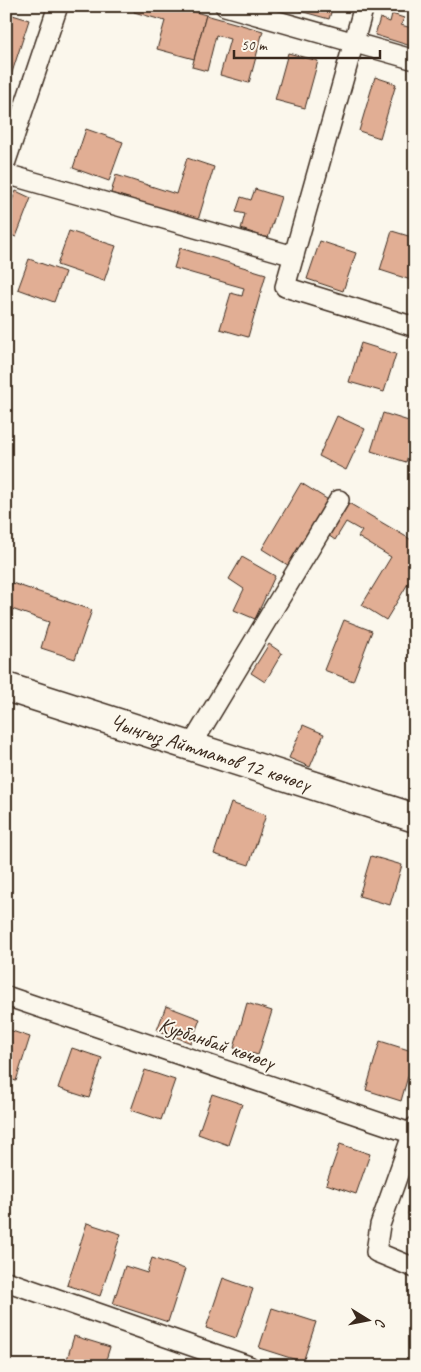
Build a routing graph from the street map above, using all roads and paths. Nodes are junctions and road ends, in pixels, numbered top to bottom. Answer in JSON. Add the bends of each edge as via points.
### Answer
{"nodes":[{"id":1,"x":58,"y":6,"type":"edge"},
{"id":2,"x":225,"y":6,"type":"edge"},
{"id":3,"x":364,"y":6,"type":"edge"},
{"id":4,"x":354,"y":43,"type":"junction"},
{"id":5,"x":415,"y":60,"type":"edge"},
{"id":6,"x":6,"y":161,"type":"edge"},
{"id":7,"x":6,"y":174,"type":"edge"},
{"id":8,"x":294,"y":256,"type":"junction"},
{"id":9,"x":415,"y":327,"type":"edge"},
{"id":10,"x":339,"y":500,"type":"dead end"},
{"id":11,"x":6,"y":687,"type":"edge"},
{"id":12,"x":191,"y":746,"type":"junction"},
{"id":13,"x":415,"y":818,"type":"edge"},
{"id":14,"x":6,"y":996,"type":"edge"},
{"id":15,"x":414,"y":1130,"type":"edge"},
{"id":16,"x":415,"y":1268,"type":"edge"},
{"id":17,"x":6,"y":1282,"type":"edge"},
{"id":18,"x":249,"y":1366,"type":"edge"}],
"edges":[{"from":1,"to":6,"type":"street"},
{"from":2,"to":4,"type":"street"},
{"from":3,"to":4,"type":"street"},
{"from":4,"to":5,"type":"street"},
{"from":4,"to":8,"type":"street"},
{"from":7,"to":8,"type":"street"},
{"from":8,"to":9,"type":"street","via":[[285,287]]},
{"from":10,"to":12,"type":"street"},
{"from":11,"to":12,"type":"main road","name":"Чыңгыз Айтматов 12 көчөсү"},
{"from":12,"to":13,"type":"main road","name":"Чыңгыз Айтматов 12 көчөсү"},
{"from":14,"to":15,"type":"street","name":"Курбанбай көчөсү"},
{"from":15,"to":16,"type":"street","via":[[380,1224],[376,1252]]},
{"from":17,"to":18,"type":"street"}]}
